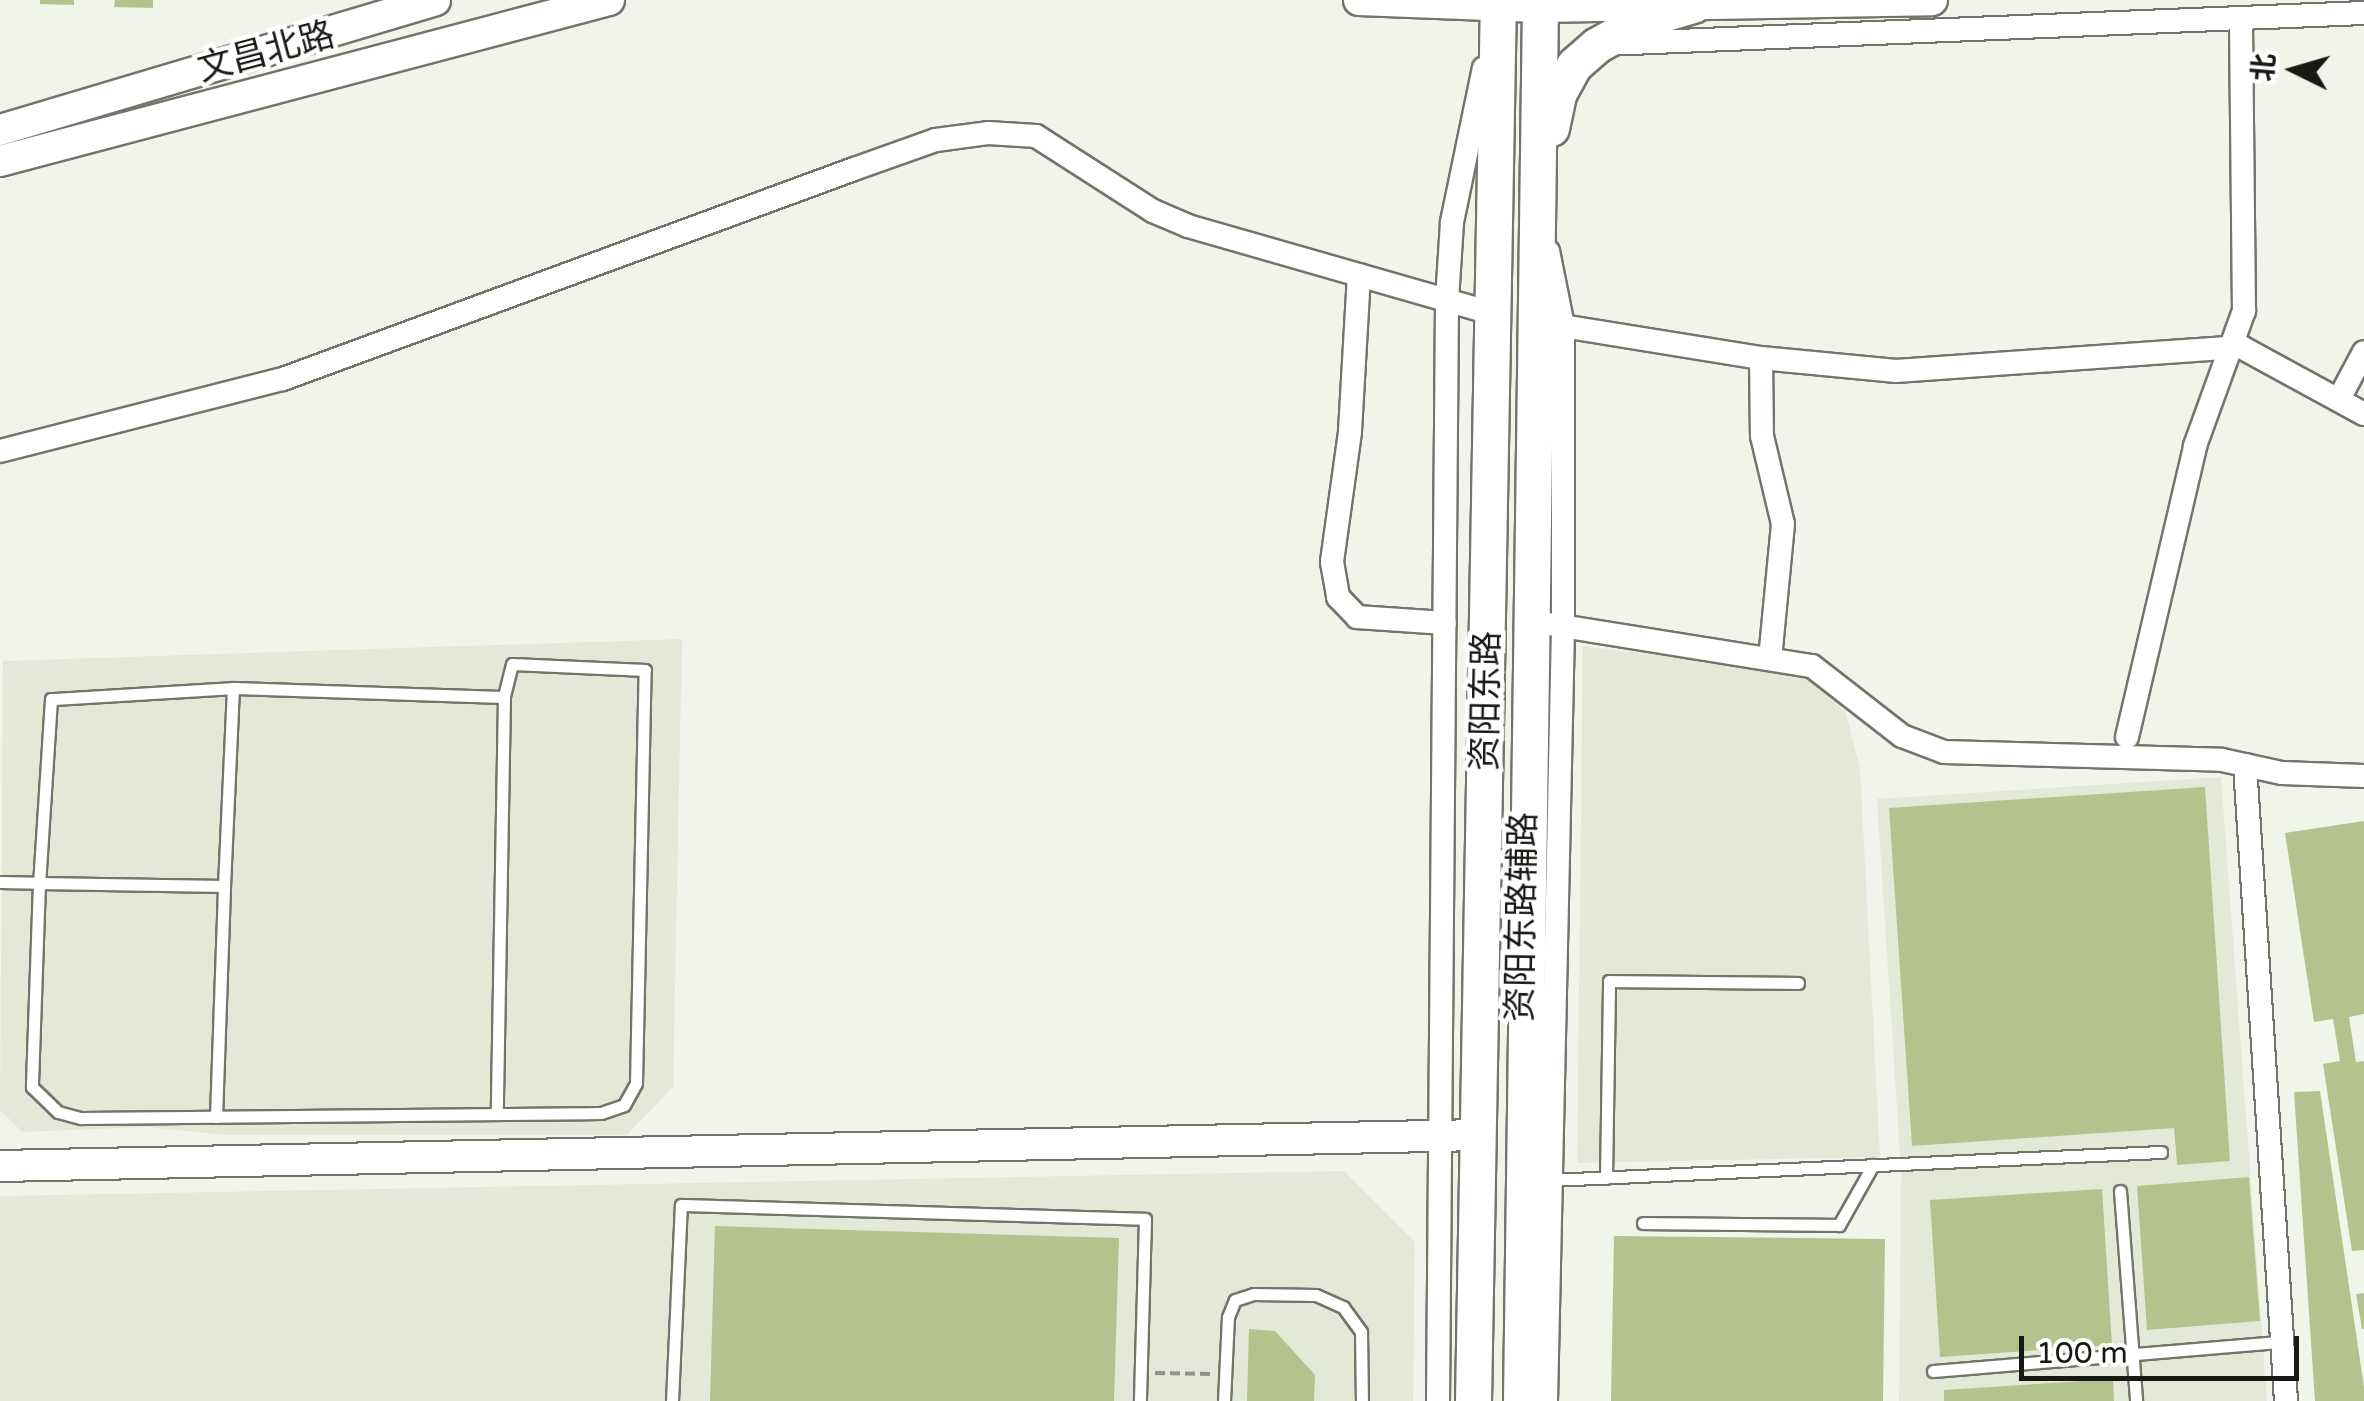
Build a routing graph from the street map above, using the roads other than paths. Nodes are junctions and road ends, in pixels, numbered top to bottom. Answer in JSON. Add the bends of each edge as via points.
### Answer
{"nodes":[{"id":1,"x":435,"y":0,"type":"edge"},
{"id":2,"x":610,"y":0,"type":"edge"},
{"id":3,"x":1359,"y":0,"type":"edge"},
{"id":4,"x":1932,"y":0,"type":"edge"},
{"id":5,"x":1498,"y":3,"type":"edge"},
{"id":6,"x":1540,"y":4,"type":"edge"},
{"id":7,"x":1692,"y":4,"type":"junction"},
{"id":8,"x":2364,"y":13,"type":"edge"},
{"id":9,"x":2241,"y":20,"type":"junction"},
{"id":10,"x":1597,"y":44,"type":"junction"},
{"id":11,"x":0,"y":130,"type":"edge"},
{"id":12,"x":0,"y":160,"type":"edge"},
{"id":13,"x":1538,"y":198,"type":"junction"},
{"id":14,"x":1359,"y":274,"type":"junction"},
{"id":15,"x":1447,"y":300,"type":"junction"},
{"id":16,"x":1492,"y":314,"type":"junction"},
{"id":17,"x":1550,"y":324,"type":"junction"},
{"id":18,"x":2234,"y":346,"type":"junction"},
{"id":19,"x":2364,"y":352,"type":"edge"},
{"id":20,"x":1760,"y":358,"type":"junction"},
{"id":21,"x":2339,"y":399,"type":"junction"},
{"id":22,"x":2364,"y":414,"type":"edge"},
{"id":23,"x":0,"y":451,"type":"edge"},
{"id":24,"x":1445,"y":623,"type":"junction"},
{"id":25,"x":1549,"y":624,"type":"junction"},
{"id":26,"x":1770,"y":658,"type":"junction"},
{"id":27,"x":233,"y":688,"type":"junction"},
{"id":28,"x":504,"y":697,"type":"junction"},
{"id":29,"x":2127,"y":737,"type":"dead end"},
{"id":30,"x":2245,"y":765,"type":"junction"},
{"id":31,"x":2364,"y":776,"type":"edge"},
{"id":32,"x":0,"y":882,"type":"edge"},
{"id":33,"x":40,"y":883,"type":"junction"},
{"id":34,"x":224,"y":886,"type":"junction"},
{"id":35,"x":1798,"y":983,"type":"dead end"},
{"id":36,"x":497,"y":1114,"type":"junction"},
{"id":37,"x":216,"y":1117,"type":"junction"},
{"id":38,"x":1480,"y":1144,"type":"junction"},
{"id":39,"x":1441,"y":1145,"type":"junction"},
{"id":40,"x":2161,"y":1152,"type":"dead end"},
{"id":41,"x":1873,"y":1165,"type":"junction"},
{"id":42,"x":0,"y":1166,"type":"edge"},
{"id":43,"x":1606,"y":1178,"type":"junction"},
{"id":44,"x":1538,"y":1180,"type":"junction"},
{"id":45,"x":0,"y":1183,"type":"edge"},
{"id":46,"x":2120,"y":1192,"type":"dead end"},
{"id":47,"x":1643,"y":1223,"type":"dead end"},
{"id":48,"x":2282,"y":1342,"type":"junction"},
{"id":49,"x":2133,"y":1354,"type":"junction"},
{"id":50,"x":1933,"y":1372,"type":"dead end"},
{"id":51,"x":672,"y":1401,"type":"edge"},
{"id":52,"x":1140,"y":1401,"type":"edge"},
{"id":53,"x":1224,"y":1401,"type":"edge"},
{"id":54,"x":1362,"y":1401,"type":"edge"},
{"id":55,"x":1438,"y":1401,"type":"edge"},
{"id":56,"x":1474,"y":1401,"type":"edge"},
{"id":57,"x":1521,"y":1401,"type":"edge"},
{"id":58,"x":1546,"y":1401,"type":"edge"},
{"id":59,"x":2136,"y":1401,"type":"edge"},
{"id":60,"x":2286,"y":1401,"type":"edge"}],
"edges":[{"from":1,"to":11,"type":"street"},
{"from":2,"to":12,"type":"street","name":"文昌北路"},
{"from":3,"to":5,"type":"street"},
{"from":4,"to":7,"type":"street"},
{"from":5,"to":6,"type":"street"},
{"from":5,"to":15,"type":"street","via":[[1452,222]]},
{"from":5,"to":16,"type":"main road","name":"资阳东路"},
{"from":6,"to":7,"type":"street"},
{"from":6,"to":13,"type":"main road","name":"资阳东路"},
{"from":7,"to":10,"type":"main road"},
{"from":8,"to":9,"type":"street"},
{"from":9,"to":10,"type":"street"},
{"from":9,"to":18,"type":"street","via":[[2244,311]]},
{"from":10,"to":13,"type":"main road","via":[[1558,94]]},
{"from":13,"to":17,"type":"main road","name":"资阳东路"},
{"from":14,"to":15,"type":"street"},
{"from":14,"to":23,"type":"street","via":[[1153,211],[1036,136],[953,138],[283,379]]},
{"from":14,"to":24,"type":"street","via":[[1350,432],[1332,562],[1338,597],[1357,616]]},
{"from":15,"to":16,"type":"street"},
{"from":15,"to":24,"type":"street"},
{"from":16,"to":38,"type":"main road","name":"资阳东路"},
{"from":17,"to":20,"type":"street"},
{"from":17,"to":25,"type":"main road","name":"资阳东路"},
{"from":18,"to":20,"type":"street","via":[[1896,372]]},
{"from":18,"to":21,"type":"street"},
{"from":18,"to":29,"type":"street","via":[[2194,446]]},
{"from":19,"to":21,"type":"street"},
{"from":20,"to":26,"type":"street","via":[[1762,436],[1783,524]]},
{"from":21,"to":22,"type":"street"},
{"from":24,"to":39,"type":"street"},
{"from":25,"to":26,"type":"street"},
{"from":25,"to":44,"type":"main road","name":"资阳东路"},
{"from":26,"to":30,"type":"street","via":[[1812,666],[1902,736],[1944,752]]},
{"from":27,"to":28,"type":"lane"},
{"from":27,"to":33,"type":"lane","via":[[52,699]]},
{"from":27,"to":34,"type":"lane"},
{"from":28,"to":36,"type":"lane"},
{"from":28,"to":36,"type":"lane","via":[[512,664],[644,670],[636,1082],[624,1105],[601,1114]]},
{"from":30,"to":31,"type":"street"},
{"from":30,"to":48,"type":"street"},
{"from":32,"to":33,"type":"lane"},
{"from":33,"to":34,"type":"lane"},
{"from":33,"to":37,"type":"lane","via":[[32,1087],[58,1112],[81,1118]]},
{"from":34,"to":37,"type":"lane"},
{"from":35,"to":43,"type":"lane","via":[[1609,981]]},
{"from":36,"to":37,"type":"lane"},
{"from":38,"to":39,"type":"street"},
{"from":38,"to":56,"type":"main road","name":"资阳东路"},
{"from":39,"to":42,"type":"street"},
{"from":39,"to":45,"type":"street"},
{"from":39,"to":55,"type":"street"},
{"from":40,"to":41,"type":"lane"},
{"from":41,"to":43,"type":"lane"},
{"from":41,"to":47,"type":"lane","via":[[1839,1225]]},
{"from":43,"to":44,"type":"lane"},
{"from":44,"to":57,"type":"main road","name":"资阳东路"},
{"from":44,"to":58,"type":"street"},
{"from":46,"to":49,"type":"lane"},
{"from":48,"to":49,"type":"lane"},
{"from":48,"to":60,"type":"street"},
{"from":49,"to":50,"type":"lane"},
{"from":49,"to":59,"type":"lane"},
{"from":51,"to":52,"type":"lane","via":[[681,1205],[1145,1219]]},
{"from":53,"to":54,"type":"lane","via":[[1234,1300],[1316,1295],[1344,1306],[1361,1332]]}]}
